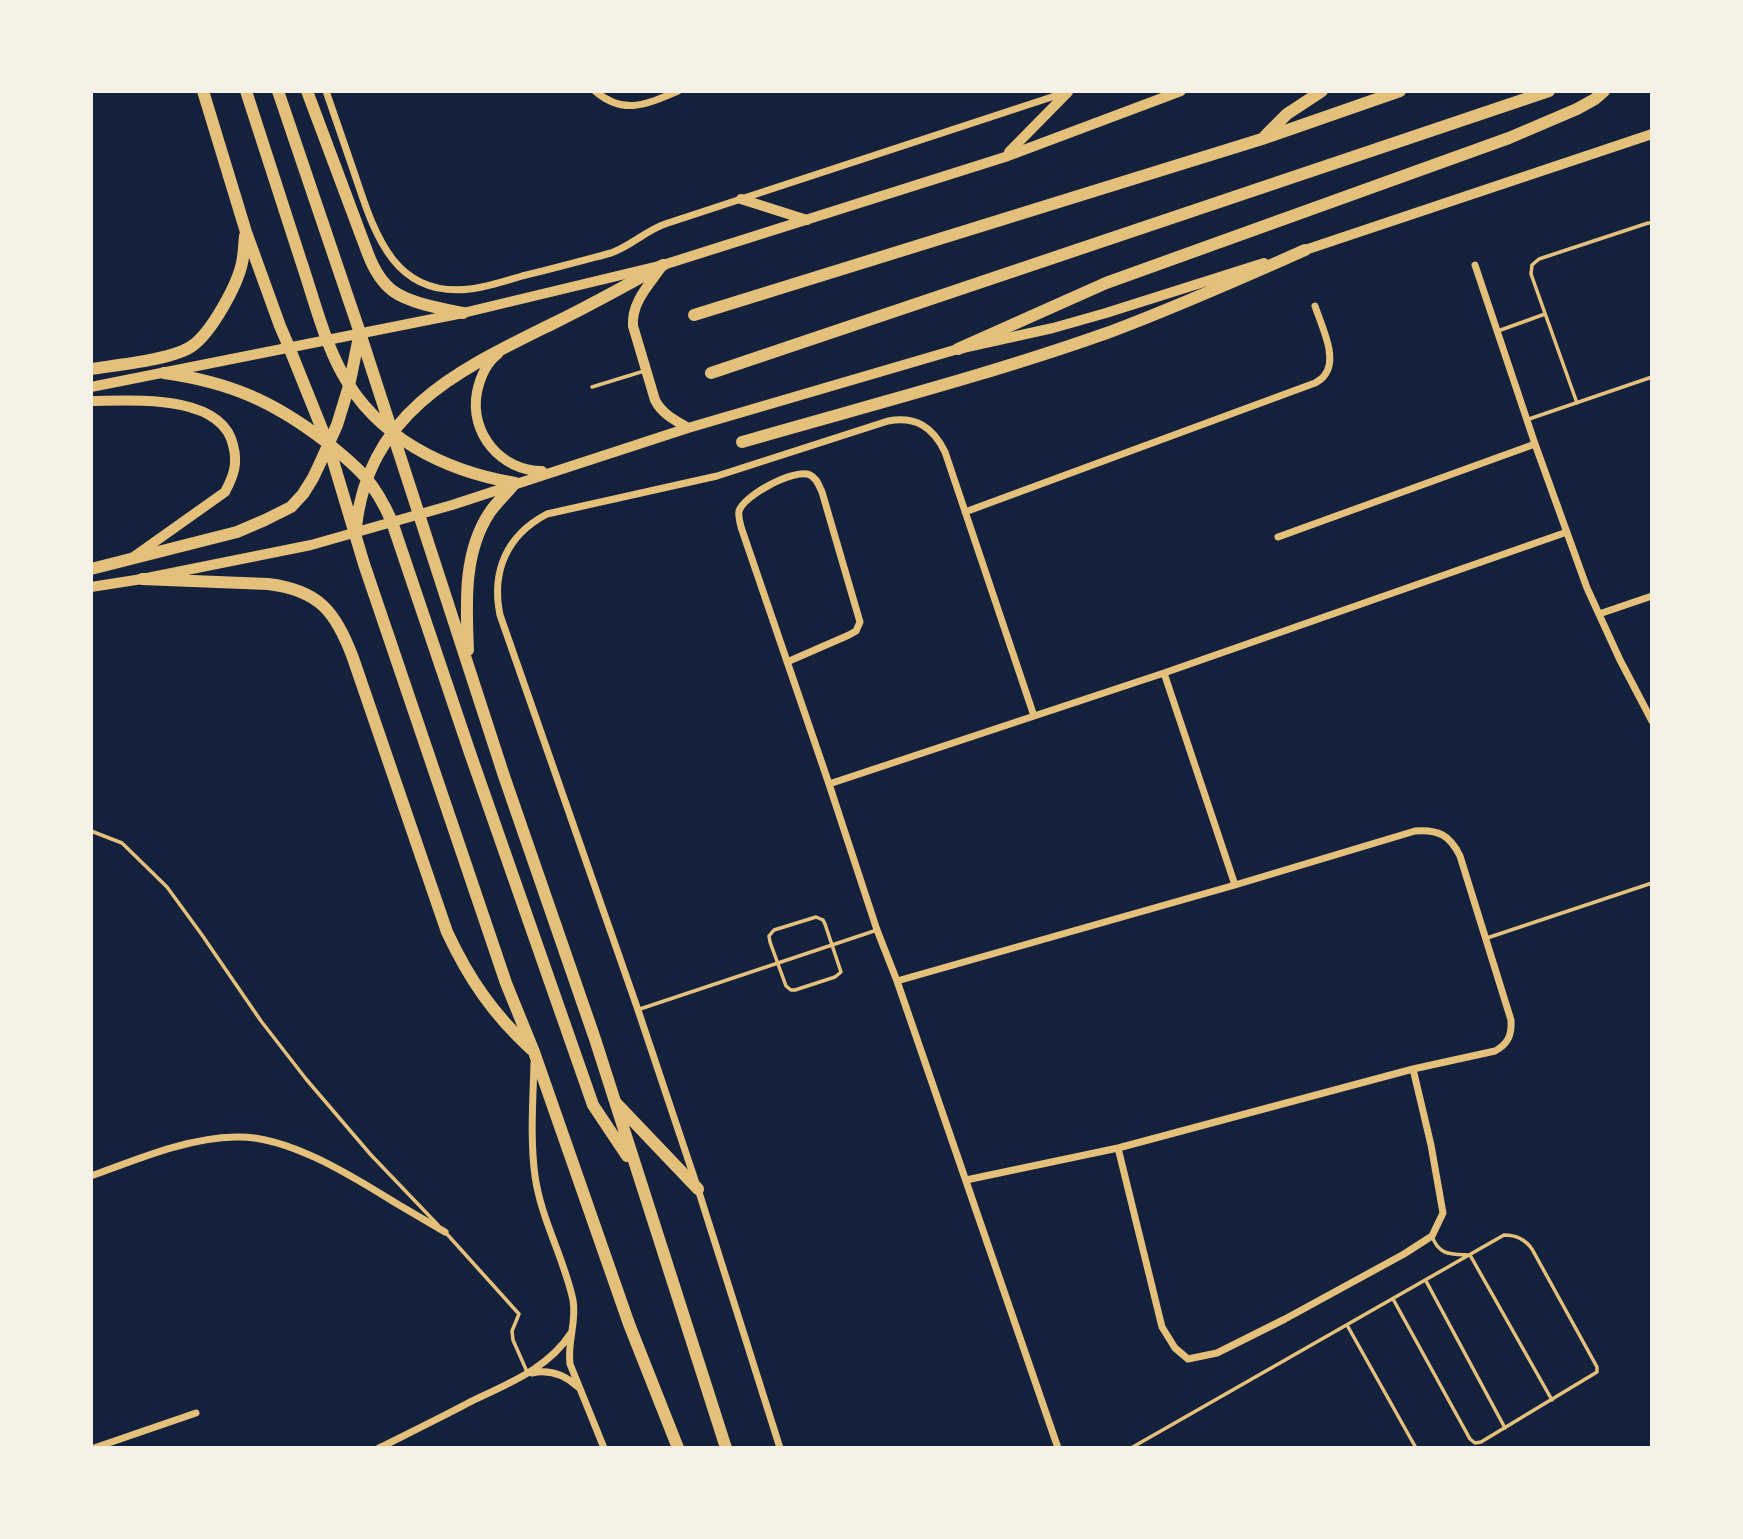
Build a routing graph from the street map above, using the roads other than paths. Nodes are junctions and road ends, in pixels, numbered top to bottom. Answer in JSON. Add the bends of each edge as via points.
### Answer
{"nodes":[{"id":1,"x":203,"y":91,"type":"edge"},
{"id":2,"x":246,"y":91,"type":"edge"},
{"id":3,"x":278,"y":91,"type":"edge"},
{"id":4,"x":307,"y":91,"type":"edge"},
{"id":5,"x":327,"y":91,"type":"edge"},
{"id":6,"x":595,"y":91,"type":"edge"},
{"id":7,"x":678,"y":91,"type":"edge"},
{"id":8,"x":1070,"y":91,"type":"edge"},
{"id":9,"x":1181,"y":91,"type":"edge"},
{"id":10,"x":1322,"y":91,"type":"edge"},
{"id":11,"x":1399,"y":91,"type":"edge"},
{"id":12,"x":1549,"y":91,"type":"edge"},
{"id":13,"x":1604,"y":91,"type":"edge"},
{"id":14,"x":1652,"y":134,"type":"edge"},
{"id":15,"x":1262,"y":139,"type":"junction"},
{"id":16,"x":1005,"y":157,"type":"junction"},
{"id":17,"x":741,"y":199,"type":"junction"},
{"id":18,"x":807,"y":220,"type":"junction"},
{"id":19,"x":1652,"y":223,"type":"edge"},
{"id":20,"x":246,"y":232,"type":"junction"},
{"id":21,"x":1305,"y":250,"type":"junction"},
{"id":22,"x":663,"y":265,"type":"junction"},
{"id":23,"x":1475,"y":265,"type":"dead end"},
{"id":24,"x":1315,"y":306,"type":"dead end"},
{"id":25,"x":463,"y":313,"type":"junction"},
{"id":26,"x":1545,"y":314,"type":"junction"},
{"id":27,"x":694,"y":315,"type":"dead end"},
{"id":28,"x":1497,"y":331,"type":"junction"},
{"id":29,"x":360,"y":333,"type":"junction"},
{"id":30,"x":327,"y":339,"type":"junction"},
{"id":31,"x":511,"y":344,"type":"junction"},
{"id":32,"x":289,"y":347,"type":"junction"},
{"id":33,"x":958,"y":349,"type":"junction"},
{"id":34,"x":91,"y":369,"type":"edge"},
{"id":35,"x":646,"y":370,"type":"junction"},
{"id":36,"x":164,"y":373,"type":"junction"},
{"id":37,"x":711,"y":373,"type":"dead end"},
{"id":38,"x":1652,"y":377,"type":"edge"},
{"id":39,"x":349,"y":386,"type":"junction"},
{"id":40,"x":91,"y":387,"type":"edge"},
{"id":41,"x":592,"y":387,"type":"dead end"},
{"id":42,"x":91,"y":401,"type":"edge"},
{"id":43,"x":1577,"y":403,"type":"junction"},
{"id":44,"x":1527,"y":420,"type":"junction"},
{"id":45,"x":688,"y":428,"type":"junction"},
{"id":46,"x":391,"y":433,"type":"junction"},
{"id":47,"x":742,"y":442,"type":"dead end"},
{"id":48,"x":328,"y":444,"type":"junction"},
{"id":49,"x":1535,"y":444,"type":"junction"},
{"id":50,"x":555,"y":471,"type":"junction"},
{"id":51,"x":367,"y":478,"type":"junction"},
{"id":52,"x":515,"y":483,"type":"junction"},
{"id":53,"x":965,"y":512,"type":"junction"},
{"id":54,"x":418,"y":514,"type":"junction"},
{"id":55,"x":392,"y":522,"type":"junction"},
{"id":56,"x":355,"y":532,"type":"junction"},
{"id":57,"x":1567,"y":532,"type":"junction"},
{"id":58,"x":1278,"y":537,"type":"dead end"},
{"id":59,"x":132,"y":558,"type":"junction"},
{"id":60,"x":91,"y":569,"type":"edge"},
{"id":61,"x":142,"y":579,"type":"junction"},
{"id":62,"x":91,"y":587,"type":"edge"},
{"id":63,"x":1652,"y":596,"type":"edge"},
{"id":64,"x":1599,"y":614,"type":"junction"},
{"id":65,"x":787,"y":662,"type":"junction"},
{"id":66,"x":468,"y":664,"type":"junction"},
{"id":67,"x":1164,"y":673,"type":"junction"},
{"id":68,"x":1034,"y":716,"type":"junction"},
{"id":69,"x":1652,"y":721,"type":"edge"},
{"id":70,"x":829,"y":784,"type":"junction"},
{"id":71,"x":91,"y":831,"type":"edge"},
{"id":72,"x":1652,"y":883,"type":"edge"},
{"id":73,"x":1235,"y":885,"type":"junction"},
{"id":74,"x":877,"y":930,"type":"junction"},
{"id":75,"x":1485,"y":939,"type":"junction"},
{"id":76,"x":832,"y":944,"type":"junction"},
{"id":77,"x":778,"y":963,"type":"junction"},
{"id":78,"x":897,"y":981,"type":"junction"},
{"id":79,"x":638,"y":1010,"type":"junction"},
{"id":80,"x":534,"y":1052,"type":"junction"},
{"id":81,"x":1413,"y":1069,"type":"junction"},
{"id":82,"x":615,"y":1101,"type":"junction"},
{"id":83,"x":1118,"y":1148,"type":"junction"},
{"id":84,"x":636,"y":1170,"type":"junction"},
{"id":85,"x":91,"y":1176,"type":"edge"},
{"id":86,"x":967,"y":1180,"type":"junction"},
{"id":87,"x":698,"y":1189,"type":"junction"},
{"id":88,"x":445,"y":1232,"type":"junction"},
{"id":89,"x":1432,"y":1236,"type":"junction"},
{"id":90,"x":1470,"y":1255,"type":"junction"},
{"id":91,"x":1426,"y":1281,"type":"junction"},
{"id":92,"x":1393,"y":1299,"type":"junction"},
{"id":93,"x":1347,"y":1325,"type":"junction"},
{"id":94,"x":573,"y":1329,"type":"junction"},
{"id":95,"x":528,"y":1374,"type":"junction"},
{"id":96,"x":580,"y":1388,"type":"junction"},
{"id":97,"x":1552,"y":1399,"type":"junction"},
{"id":98,"x":196,"y":1413,"type":"dead end"},
{"id":99,"x":1505,"y":1428,"type":"junction"},
{"id":100,"x":1055,"y":1447,"type":"edge"},
{"id":101,"x":94,"y":1448,"type":"edge"},
{"id":102,"x":379,"y":1448,"type":"edge"},
{"id":103,"x":604,"y":1448,"type":"edge"},
{"id":104,"x":678,"y":1448,"type":"edge"},
{"id":105,"x":726,"y":1448,"type":"edge"},
{"id":106,"x":780,"y":1448,"type":"edge"},
{"id":107,"x":1131,"y":1448,"type":"edge"},
{"id":108,"x":1416,"y":1448,"type":"edge"}],
"edges":[{"from":1,"to":20,"type":"main road"},
{"from":2,"to":30,"type":"main road"},
{"from":3,"to":29,"type":"main road"},
{"from":4,"to":25,"type":"main road","via":[[379,275],[399,295]]},
{"from":5,"to":17,"type":"street","via":[[376,234],[387,253],[421,282],[446,290],[482,287],[618,250],[657,227]]},
{"from":6,"to":7,"type":"street","via":[[625,106],[650,103]]},
{"from":8,"to":16,"type":"main road"},
{"from":8,"to":17,"type":"street"},
{"from":9,"to":16,"type":"main road"},
{"from":10,"to":15,"type":"main road","via":[[1287,114]]},
{"from":11,"to":15,"type":"main road"},
{"from":12,"to":37,"type":"main road"},
{"from":13,"to":33,"type":"main road","via":[[1577,109],[1509,138],[1106,283]]},
{"from":14,"to":21,"type":"main road"},
{"from":15,"to":27,"type":"main road"},
{"from":16,"to":18,"type":"main road"},
{"from":17,"to":18,"type":"main road"},
{"from":18,"to":22,"type":"main road"},
{"from":19,"to":26,"type":"lane","via":[[1535,261],[1531,274]]},
{"from":20,"to":32,"type":"main road"},
{"from":20,"to":34,"type":"main road","via":[[242,265],[207,332],[172,354]]},
{"from":21,"to":33,"type":"main road","via":[[1054,328]]},
{"from":21,"to":47,"type":"main road","via":[[1103,334]]},
{"from":22,"to":25,"type":"main road"},
{"from":22,"to":31,"type":"main road"},
{"from":22,"to":35,"type":"main road","via":[[633,313]]},
{"from":23,"to":28,"type":"street"},
{"from":24,"to":53,"type":"street","via":[[1331,363],[1315,383]]},
{"from":25,"to":29,"type":"main road"},
{"from":26,"to":28,"type":"lane"},
{"from":26,"to":43,"type":"lane"},
{"from":28,"to":44,"type":"street"},
{"from":29,"to":30,"type":"main road"},
{"from":29,"to":39,"type":"main road"},
{"from":29,"to":46,"type":"main road"},
{"from":30,"to":32,"type":"main road"},
{"from":30,"to":39,"type":"main road"},
{"from":31,"to":46,"type":"main road","via":[[448,380]]},
{"from":31,"to":50,"type":"main road","via":[[492,359],[480,379],[475,402],[478,426],[490,447],[508,463],[530,471]]},
{"from":32,"to":36,"type":"main road"},
{"from":32,"to":48,"type":"main road"},
{"from":33,"to":45,"type":"main road"},
{"from":35,"to":41,"type":"lane"},
{"from":35,"to":45,"type":"main road","via":[[658,407]]},
{"from":36,"to":40,"type":"main road"},
{"from":36,"to":48,"type":"main road","via":[[217,383],[257,398]]},
{"from":38,"to":43,"type":"lane"},
{"from":39,"to":46,"type":"main road"},
{"from":39,"to":48,"type":"main road"},
{"from":42,"to":59,"type":"main road","via":[[144,400],[190,407],[221,423],[232,438],[234,475],[225,492]]},
{"from":43,"to":44,"type":"lane"},
{"from":44,"to":49,"type":"street"},
{"from":45,"to":50,"type":"main road"},
{"from":46,"to":51,"type":"main road"},
{"from":46,"to":52,"type":"main road","via":[[458,469]]},
{"from":46,"to":54,"type":"main road"},
{"from":48,"to":51,"type":"main road"},
{"from":48,"to":56,"type":"main road"},
{"from":48,"to":59,"type":"main road","via":[[308,486],[291,507],[237,532]]},
{"from":49,"to":57,"type":"street"},
{"from":49,"to":58,"type":"street"},
{"from":50,"to":52,"type":"main road"},
{"from":51,"to":55,"type":"main road"},
{"from":51,"to":56,"type":"main road"},
{"from":52,"to":54,"type":"main road"},
{"from":52,"to":66,"type":"main road","via":[[475,540],[469,576]]},
{"from":53,"to":68,"type":"street"},
{"from":53,"to":79,"type":"street","via":[[940,441],[922,425],[899,419],[717,476],[547,514],[526,528],[506,553],[498,574],[500,615]]},
{"from":54,"to":55,"type":"main road"},
{"from":54,"to":66,"type":"main road"},
{"from":55,"to":56,"type":"main road"},
{"from":55,"to":84,"type":"main road","via":[[593,1105]]},
{"from":56,"to":61,"type":"main road"},
{"from":56,"to":80,"type":"main road","via":[[502,970]]},
{"from":57,"to":64,"type":"street"},
{"from":57,"to":67,"type":"street"},
{"from":59,"to":60,"type":"main road"},
{"from":61,"to":62,"type":"main road"},
{"from":61,"to":80,"type":"main road","via":[[286,586],[314,598],[333,615],[353,658],[447,932],[481,993]]},
{"from":63,"to":64,"type":"street"},
{"from":64,"to":69,"type":"street"},
{"from":65,"to":65,"type":"street","via":[[739,517],[749,497],[798,473],[816,479],[822,492],[860,622],[849,635]]},
{"from":65,"to":70,"type":"street"},
{"from":66,"to":82,"type":"main road"},
{"from":67,"to":68,"type":"street"},
{"from":67,"to":73,"type":"street"},
{"from":68,"to":70,"type":"street"},
{"from":70,"to":74,"type":"street"},
{"from":71,"to":88,"type":"lane","via":[[122,844],[167,887],[306,1079]]},
{"from":72,"to":75,"type":"lane"},
{"from":73,"to":75,"type":"street","via":[[1415,831],[1438,832],[1460,856]]},
{"from":73,"to":78,"type":"street"},
{"from":74,"to":76,"type":"lane"},
{"from":74,"to":78,"type":"street"},
{"from":75,"to":81,"type":"street","via":[[1511,1020],[1509,1039],[1495,1051]]},
{"from":76,"to":77,"type":"lane"},
{"from":76,"to":77,"type":"lane","via":[[823,920],[816,917],[774,930],[769,939]]},
{"from":76,"to":77,"type":"lane","via":[[841,972],[835,977],[791,990]]},
{"from":77,"to":79,"type":"lane"},
{"from":78,"to":86,"type":"street"},
{"from":79,"to":87,"type":"street"},
{"from":80,"to":94,"type":"street","via":[[535,1178],[573,1299]]},
{"from":80,"to":104,"type":"main road","via":[[629,1324]]},
{"from":81,"to":83,"type":"street"},
{"from":81,"to":89,"type":"street","via":[[1443,1213]]},
{"from":82,"to":84,"type":"main road"},
{"from":82,"to":87,"type":"main road"},
{"from":83,"to":86,"type":"street"},
{"from":83,"to":89,"type":"street","via":[[1162,1327],[1188,1359],[1217,1353],[1285,1319]]},
{"from":84,"to":105,"type":"main road"},
{"from":85,"to":88,"type":"street","via":[[203,1140],[239,1136],[268,1140],[329,1164]]},
{"from":86,"to":100,"type":"street"},
{"from":87,"to":106,"type":"street"},
{"from":88,"to":95,"type":"lane","via":[[519,1314],[513,1340]]},
{"from":89,"to":90,"type":"lane","via":[[1444,1252]]},
{"from":90,"to":91,"type":"lane"},
{"from":90,"to":97,"type":"lane"},
{"from":90,"to":97,"type":"lane","via":[[1504,1235],[1517,1236],[1532,1249],[1597,1369]]},
{"from":91,"to":92,"type":"lane"},
{"from":91,"to":99,"type":"lane"},
{"from":92,"to":93,"type":"lane"},
{"from":92,"to":99,"type":"lane","via":[[1472,1441],[1481,1442]]},
{"from":93,"to":107,"type":"lane"},
{"from":93,"to":108,"type":"lane"},
{"from":94,"to":95,"type":"street","via":[[554,1354]]},
{"from":94,"to":96,"type":"street","via":[[570,1364]]},
{"from":95,"to":96,"type":"street","via":[[550,1372]]},
{"from":95,"to":102,"type":"street"},
{"from":96,"to":103,"type":"street"},
{"from":97,"to":99,"type":"lane"},
{"from":98,"to":101,"type":"street"}]}
